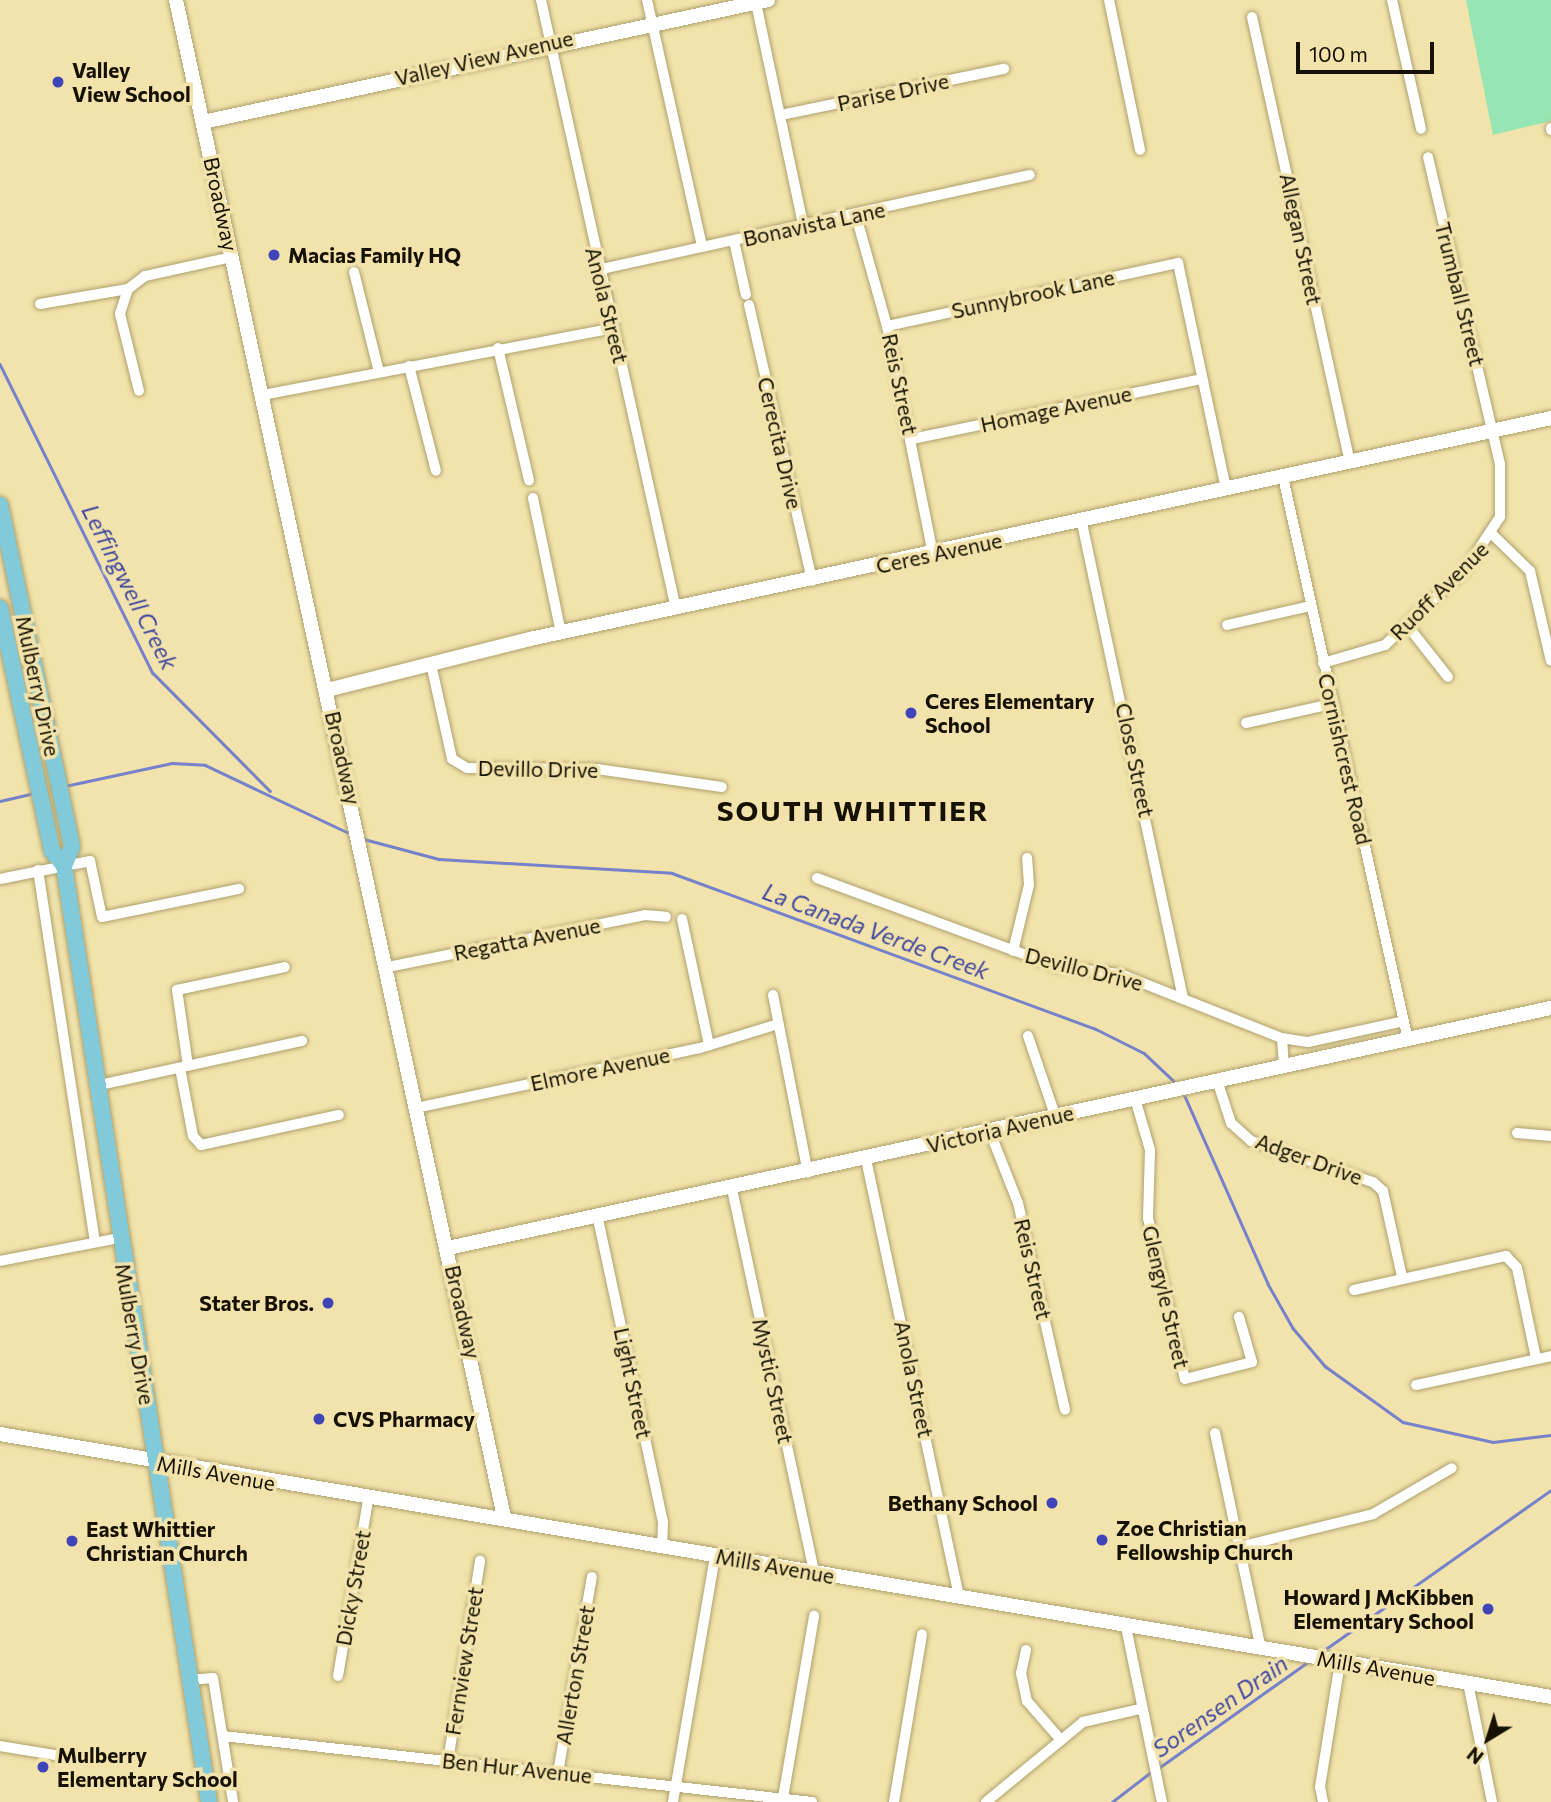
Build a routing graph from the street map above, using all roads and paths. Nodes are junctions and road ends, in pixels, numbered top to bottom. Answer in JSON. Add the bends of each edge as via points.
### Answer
{"nodes":[{"id":1,"x":176,"y":0,"type":"edge"},
{"id":2,"x":541,"y":0,"type":"edge"},
{"id":3,"x":647,"y":0,"type":"edge"},
{"id":4,"x":1109,"y":0,"type":"edge"},
{"id":5,"x":1392,"y":0,"type":"edge"},
{"id":6,"x":762,"y":1,"type":"edge"},
{"id":7,"x":1252,"y":17,"type":"dead end"},
{"id":8,"x":651,"y":21,"type":"junction"},
{"id":9,"x":546,"y":44,"type":"junction"},
{"id":10,"x":1004,"y":69,"type":"dead end"},
{"id":11,"x":781,"y":115,"type":"junction"},
{"id":12,"x":202,"y":122,"type":"junction"},
{"id":13,"x":1422,"y":129,"type":"dead end"},
{"id":14,"x":1140,"y":150,"type":"dead end"},
{"id":15,"x":1428,"y":157,"type":"dead end"},
{"id":16,"x":1030,"y":175,"type":"dead end"},
{"id":17,"x":856,"y":216,"type":"junction"},
{"id":18,"x":803,"y":225,"type":"junction"},
{"id":19,"x":734,"y":241,"type":"junction"},
{"id":20,"x":702,"y":246,"type":"junction"},
{"id":21,"x":232,"y":257,"type":"junction"},
{"id":22,"x":597,"y":270,"type":"junction"},
{"id":23,"x":354,"y":272,"type":"dead end"},
{"id":24,"x":128,"y":289,"type":"junction"},
{"id":25,"x":40,"y":304,"type":"dead end"},
{"id":26,"x":887,"y":326,"type":"junction"},
{"id":27,"x":613,"y":328,"type":"junction"},
{"id":28,"x":498,"y":348,"type":"junction"},
{"id":29,"x":409,"y":366,"type":"junction"},
{"id":30,"x":379,"y":372,"type":"junction"},
{"id":31,"x":1201,"y":379,"type":"junction"},
{"id":32,"x":139,"y":391,"type":"dead end"},
{"id":33,"x":263,"y":395,"type":"junction"},
{"id":34,"x":1551,"y":418,"type":"edge"},
{"id":35,"x":1492,"y":432,"type":"junction"},
{"id":36,"x":912,"y":439,"type":"junction"},
{"id":37,"x":1350,"y":461,"type":"junction"},
{"id":38,"x":436,"y":471,"type":"dead end"},
{"id":39,"x":1283,"y":477,"type":"junction"},
{"id":40,"x":529,"y":480,"type":"dead end"},
{"id":41,"x":1226,"y":488,"type":"junction"},
{"id":42,"x":533,"y":498,"type":"dead end"},
{"id":43,"x":1,"y":512,"type":"edge"},
{"id":44,"x":1082,"y":523,"type":"junction"},
{"id":45,"x":1493,"y":535,"type":"junction"},
{"id":46,"x":933,"y":554,"type":"junction"},
{"id":47,"x":812,"y":581,"type":"junction"},
{"id":48,"x":1310,"y":606,"type":"junction"},
{"id":49,"x":0,"y":608,"type":"edge"},
{"id":50,"x":676,"y":610,"type":"junction"},
{"id":51,"x":1227,"y":625,"type":"dead end"},
{"id":52,"x":1407,"y":625,"type":"junction"},
{"id":53,"x":561,"y":633,"type":"junction"},
{"id":54,"x":1551,"y":661,"type":"edge"},
{"id":55,"x":1323,"y":663,"type":"junction"},
{"id":56,"x":431,"y":664,"type":"junction"},
{"id":57,"x":1448,"y":677,"type":"dead end"},
{"id":58,"x":327,"y":690,"type":"junction"},
{"id":59,"x":1332,"y":704,"type":"junction"},
{"id":60,"x":1247,"y":723,"type":"dead end"},
{"id":61,"x":722,"y":787,"type":"dead end"},
{"id":62,"x":1027,"y":858,"type":"dead end"},
{"id":63,"x":64,"y":866,"type":"junction"},
{"id":64,"x":38,"y":870,"type":"junction"},
{"id":65,"x":817,"y":878,"type":"dead end"},
{"id":66,"x":0,"y":879,"type":"edge"},
{"id":67,"x":239,"y":889,"type":"dead end"},
{"id":68,"x":666,"y":917,"type":"dead end"},
{"id":69,"x":682,"y":919,"type":"dead end"},
{"id":70,"x":1013,"y":951,"type":"junction"},
{"id":71,"x":285,"y":967,"type":"dead end"},
{"id":72,"x":388,"y":967,"type":"junction"},
{"id":73,"x":773,"y":995,"type":"dead end"},
{"id":74,"x":1183,"y":998,"type":"junction"},
{"id":75,"x":1551,"y":1008,"type":"edge"},
{"id":76,"x":1404,"y":1021,"type":"junction"},
{"id":77,"x":778,"y":1024,"type":"junction"},
{"id":78,"x":1028,"y":1036,"type":"dead end"},
{"id":79,"x":1282,"y":1038,"type":"junction"},
{"id":80,"x":1408,"y":1040,"type":"junction"},
{"id":81,"x":302,"y":1041,"type":"dead end"},
{"id":82,"x":709,"y":1045,"type":"junction"},
{"id":83,"x":184,"y":1067,"type":"junction"},
{"id":84,"x":1283,"y":1068,"type":"junction"},
{"id":85,"x":1218,"y":1083,"type":"junction"},
{"id":86,"x":95,"y":1086,"type":"junction"},
{"id":87,"x":1136,"y":1102,"type":"junction"},
{"id":88,"x":420,"y":1107,"type":"junction"},
{"id":89,"x":339,"y":1115,"type":"dead end"},
{"id":90,"x":1055,"y":1115,"type":"junction"},
{"id":91,"x":990,"y":1132,"type":"junction"},
{"id":92,"x":1517,"y":1133,"type":"dead end"},
{"id":93,"x":1551,"y":1136,"type":"edge"},
{"id":94,"x":866,"y":1160,"type":"junction"},
{"id":95,"x":808,"y":1173,"type":"junction"},
{"id":96,"x":732,"y":1189,"type":"junction"},
{"id":97,"x":598,"y":1219,"type":"junction"},
{"id":98,"x":118,"y":1238,"type":"junction"},
{"id":99,"x":94,"y":1242,"type":"junction"},
{"id":100,"x":448,"y":1248,"type":"junction"},
{"id":101,"x":0,"y":1261,"type":"edge"},
{"id":102,"x":1402,"y":1277,"type":"junction"},
{"id":103,"x":1354,"y":1290,"type":"dead end"},
{"id":104,"x":1239,"y":1318,"type":"dead end"},
{"id":105,"x":1551,"y":1356,"type":"edge"},
{"id":106,"x":1536,"y":1358,"type":"junction"},
{"id":107,"x":1416,"y":1385,"type":"dead end"},
{"id":108,"x":1065,"y":1410,"type":"dead end"},
{"id":109,"x":1215,"y":1433,"type":"dead end"},
{"id":110,"x":0,"y":1434,"type":"edge"},
{"id":111,"x":157,"y":1462,"type":"junction"},
{"id":112,"x":1452,"y":1468,"type":"dead end"},
{"id":113,"x":368,"y":1500,"type":"junction"},
{"id":114,"x":504,"y":1517,"type":"junction"},
{"id":115,"x":1243,"y":1546,"type":"junction"},
{"id":116,"x":662,"y":1547,"type":"junction"},
{"id":117,"x":715,"y":1555,"type":"junction"},
{"id":118,"x":480,"y":1561,"type":"dead end"},
{"id":119,"x":814,"y":1572,"type":"junction"},
{"id":120,"x":592,"y":1577,"type":"dead end"},
{"id":121,"x":959,"y":1598,"type":"junction"},
{"id":122,"x":814,"y":1616,"type":"dead end"},
{"id":123,"x":1126,"y":1627,"type":"junction"},
{"id":124,"x":922,"y":1634,"type":"dead end"},
{"id":125,"x":1261,"y":1649,"type":"junction"},
{"id":126,"x":1026,"y":1650,"type":"dead end"},
{"id":127,"x":1337,"y":1661,"type":"junction"},
{"id":128,"x":338,"y":1676,"type":"dead end"},
{"id":129,"x":189,"y":1680,"type":"junction"},
{"id":130,"x":1468,"y":1683,"type":"junction"},
{"id":131,"x":1551,"y":1697,"type":"edge"},
{"id":132,"x":1140,"y":1709,"type":"junction"},
{"id":133,"x":223,"y":1736,"type":"junction"},
{"id":134,"x":1060,"y":1739,"type":"junction"},
{"id":135,"x":1,"y":1743,"type":"edge"},
{"id":136,"x":54,"y":1755,"type":"dead end"},
{"id":137,"x":448,"y":1761,"type":"junction"},
{"id":138,"x":558,"y":1773,"type":"junction"},
{"id":139,"x":674,"y":1785,"type":"junction"},
{"id":140,"x":783,"y":1798,"type":"junction"},
{"id":141,"x":209,"y":1802,"type":"edge"},
{"id":142,"x":233,"y":1802,"type":"edge"},
{"id":143,"x":673,"y":1802,"type":"edge"},
{"id":144,"x":811,"y":1802,"type":"edge"},
{"id":145,"x":894,"y":1802,"type":"edge"},
{"id":146,"x":986,"y":1802,"type":"edge"},
{"id":147,"x":1162,"y":1802,"type":"edge"},
{"id":148,"x":1323,"y":1802,"type":"edge"},
{"id":149,"x":1492,"y":1802,"type":"edge"}],
"edges":[{"from":1,"to":12,"type":"street","name":"Broadway"},
{"from":2,"to":9,"type":"street","name":"Anola Street"},
{"from":3,"to":8,"type":"street"},
{"from":4,"to":14,"type":"street"},
{"from":5,"to":13,"type":"street"},
{"from":6,"to":8,"type":"street","name":"Valley View Avenue"},
{"from":6,"to":11,"type":"street"},
{"from":7,"to":37,"type":"street","name":"Allegan Street"},
{"from":8,"to":9,"type":"street","name":"Valley View Avenue"},
{"from":8,"to":20,"type":"street"},
{"from":9,"to":12,"type":"street","name":"Valley View Avenue"},
{"from":9,"to":22,"type":"street","name":"Anola Street"},
{"from":10,"to":11,"type":"street","name":"Parise Drive"},
{"from":11,"to":18,"type":"street"},
{"from":12,"to":21,"type":"street","name":"Broadway"},
{"from":15,"to":35,"type":"street","name":"Trumball Street"},
{"from":16,"to":17,"type":"street","name":"Bonavista Lane"},
{"from":17,"to":18,"type":"street","name":"Bonavista Lane"},
{"from":17,"to":26,"type":"street","name":"Reis Street"},
{"from":18,"to":19,"type":"street","name":"Bonavista Lane"},
{"from":19,"to":20,"type":"street","name":"Bonavista Lane"},
{"from":19,"to":47,"type":"street","name":"Cerecita Drive"},
{"from":20,"to":22,"type":"street","name":"Bonavista Lane"},
{"from":21,"to":24,"type":"street","via":[[145,276]]},
{"from":21,"to":33,"type":"street","name":"Broadway"},
{"from":22,"to":27,"type":"street","name":"Anola Street"},
{"from":23,"to":30,"type":"street"},
{"from":24,"to":25,"type":"street"},
{"from":24,"to":32,"type":"street","via":[[120,314]]},
{"from":26,"to":31,"type":"street","name":"Sunnybrook Lane","via":[[1178,263]]},
{"from":26,"to":36,"type":"street","name":"Reis Street"},
{"from":27,"to":28,"type":"street"},
{"from":27,"to":50,"type":"street","name":"Anola Street"},
{"from":28,"to":29,"type":"street"},
{"from":28,"to":40,"type":"street"},
{"from":29,"to":30,"type":"street"},
{"from":29,"to":38,"type":"street"},
{"from":30,"to":33,"type":"street"},
{"from":31,"to":36,"type":"street","name":"Homage Avenue"},
{"from":31,"to":41,"type":"street"},
{"from":33,"to":58,"type":"street","name":"Broadway"},
{"from":34,"to":35,"type":"street","name":"Ceres Avenue"},
{"from":35,"to":37,"type":"street","name":"Ceres Avenue"},
{"from":35,"to":45,"type":"street","name":"Ruoff Avenue","via":[[1502,499]]},
{"from":36,"to":46,"type":"street","name":"Reis Street"},
{"from":37,"to":39,"type":"street","name":"Ceres Avenue"},
{"from":39,"to":41,"type":"street","name":"Ceres Avenue"},
{"from":39,"to":48,"type":"street","name":"Cornishcrest Road"},
{"from":41,"to":44,"type":"street","name":"Ceres Avenue"},
{"from":42,"to":53,"type":"street"},
{"from":43,"to":63,"type":"main road","name":"Mulberry Drive","via":[[72,847]]},
{"from":44,"to":46,"type":"street","name":"Ceres Avenue"},
{"from":44,"to":74,"type":"street","name":"Close Street"},
{"from":45,"to":52,"type":"street","name":"Ruoff Avenue"},
{"from":45,"to":54,"type":"street","via":[[1530,571]]},
{"from":46,"to":47,"type":"street","name":"Ceres Avenue"},
{"from":47,"to":50,"type":"street","name":"Ceres Avenue"},
{"from":48,"to":51,"type":"street"},
{"from":48,"to":55,"type":"street","name":"Cornishcrest Road"},
{"from":49,"to":63,"type":"main road","name":"Mulberry Drive","via":[[52,852]]},
{"from":50,"to":53,"type":"street","name":"Ceres Avenue"},
{"from":52,"to":55,"type":"street","name":"Ruoff Avenue","via":[[1385,645]]},
{"from":52,"to":57,"type":"street"},
{"from":53,"to":56,"type":"street","name":"Ceres Avenue"},
{"from":55,"to":59,"type":"street","name":"Cornishcrest Road"},
{"from":56,"to":58,"type":"street","name":"Ceres Avenue"},
{"from":56,"to":61,"type":"street","name":"Devillo Drive","via":[[452,758],[467,768],[597,769]]},
{"from":58,"to":72,"type":"street","name":"Broadway"},
{"from":59,"to":60,"type":"street"},
{"from":59,"to":76,"type":"street","name":"Cornishcrest Road"},
{"from":62,"to":70,"type":"street","via":[[1029,884]]},
{"from":63,"to":64,"type":"street"},
{"from":63,"to":67,"type":"street","via":[[90,861],[102,918]]},
{"from":63,"to":86,"type":"main road","name":"Mulberry Drive"},
{"from":64,"to":66,"type":"street"},
{"from":64,"to":99,"type":"street","name":"Mulberry Drive"},
{"from":65,"to":70,"type":"street","name":"Devillo Drive"},
{"from":68,"to":72,"type":"street","name":"Regatta Avenue","via":[[645,915]]},
{"from":69,"to":82,"type":"street"},
{"from":70,"to":74,"type":"street","name":"Devillo Drive","via":[[1059,967],[1120,974]]},
{"from":71,"to":83,"type":"street","via":[[177,990]]},
{"from":72,"to":88,"type":"street","name":"Broadway"},
{"from":73,"to":77,"type":"street"},
{"from":74,"to":79,"type":"street","name":"Devillo Drive"},
{"from":75,"to":80,"type":"street","name":"Victoria Avenue"},
{"from":76,"to":79,"type":"street","via":[[1308,1042]]},
{"from":76,"to":80,"type":"street","name":"Cornishcrest Road"},
{"from":77,"to":82,"type":"street","name":"Elmore Avenue"},
{"from":77,"to":95,"type":"street"},
{"from":78,"to":90,"type":"street"},
{"from":79,"to":84,"type":"street"},
{"from":80,"to":84,"type":"street","name":"Victoria Avenue"},
{"from":81,"to":83,"type":"street"},
{"from":82,"to":88,"type":"street","name":"Elmore Avenue"},
{"from":83,"to":86,"type":"street"},
{"from":83,"to":89,"type":"street","via":[[193,1136],[201,1145]]},
{"from":84,"to":85,"type":"street","name":"Victoria Avenue"},
{"from":85,"to":87,"type":"street","name":"Victoria Avenue"},
{"from":85,"to":102,"type":"street","name":"Adger Drive","via":[[1231,1123],[1251,1141],[1373,1182],[1383,1191]]},
{"from":86,"to":98,"type":"main road","name":"Mulberry Drive"},
{"from":87,"to":90,"type":"street","name":"Victoria Avenue"},
{"from":87,"to":104,"type":"street","name":"Glengyle Street","via":[[1150,1150],[1148,1218],[1185,1379],[1252,1362]]},
{"from":88,"to":100,"type":"street","name":"Broadway"},
{"from":90,"to":91,"type":"street","name":"Victoria Avenue"},
{"from":91,"to":94,"type":"street","name":"Victoria Avenue"},
{"from":91,"to":108,"type":"street","name":"Reis Street","via":[[1018,1203]]},
{"from":92,"to":93,"type":"street"},
{"from":94,"to":95,"type":"street","name":"Victoria Avenue"},
{"from":94,"to":121,"type":"street","name":"Anola Street"},
{"from":95,"to":96,"type":"street","name":"Victoria Avenue"},
{"from":96,"to":97,"type":"street","name":"Victoria Avenue"},
{"from":96,"to":119,"type":"street","name":"Mystic Street"},
{"from":97,"to":100,"type":"street","name":"Victoria Avenue"},
{"from":97,"to":116,"type":"street","name":"Light Street","via":[[663,1522]]},
{"from":98,"to":99,"type":"street"},
{"from":98,"to":111,"type":"main road","name":"Mulberry Drive"},
{"from":99,"to":101,"type":"street"},
{"from":100,"to":114,"type":"street","name":"Broadway"},
{"from":102,"to":103,"type":"street"},
{"from":102,"to":106,"type":"street","via":[[1506,1256],[1517,1268]]},
{"from":105,"to":106,"type":"street"},
{"from":106,"to":107,"type":"street"},
{"from":109,"to":115,"type":"street"},
{"from":110,"to":111,"type":"street","name":"Mills Avenue"},
{"from":111,"to":113,"type":"street","name":"Mills Avenue"},
{"from":111,"to":129,"type":"main road","name":"Mulberry Drive"},
{"from":112,"to":115,"type":"street","via":[[1373,1514]]},
{"from":113,"to":114,"type":"street","name":"Mills Avenue"},
{"from":113,"to":128,"type":"street","name":"Dicky Street"},
{"from":114,"to":116,"type":"street","name":"Mills Avenue"},
{"from":115,"to":125,"type":"street"},
{"from":116,"to":117,"type":"street","name":"Mills Avenue"},
{"from":117,"to":119,"type":"street","name":"Mills Avenue"},
{"from":117,"to":139,"type":"street"},
{"from":118,"to":137,"type":"street","name":"Fernview Street"},
{"from":119,"to":121,"type":"street","name":"Mills Avenue"},
{"from":120,"to":138,"type":"street","name":"Allerton Street"},
{"from":121,"to":123,"type":"street","name":"Mills Avenue"},
{"from":122,"to":140,"type":"street"},
{"from":123,"to":125,"type":"street","name":"Mills Avenue"},
{"from":123,"to":132,"type":"street"},
{"from":124,"to":145,"type":"street"},
{"from":125,"to":127,"type":"street","name":"Mills Avenue"},
{"from":126,"to":134,"type":"street","via":[[1021,1673],[1027,1701]]},
{"from":127,"to":130,"type":"street","name":"Mills Avenue"},
{"from":127,"to":148,"type":"street","via":[[1320,1787]]},
{"from":129,"to":133,"type":"street","via":[[213,1678]]},
{"from":129,"to":141,"type":"main road","name":"Mulberry Drive"},
{"from":130,"to":131,"type":"street","name":"Mills Avenue"},
{"from":130,"to":149,"type":"street"},
{"from":132,"to":134,"type":"street","via":[[1083,1722]]},
{"from":132,"to":147,"type":"street"},
{"from":133,"to":137,"type":"street","name":"Ben Hur Avenue"},
{"from":133,"to":142,"type":"street"},
{"from":134,"to":146,"type":"street"},
{"from":135,"to":136,"type":"street"},
{"from":137,"to":138,"type":"street","name":"Ben Hur Avenue"},
{"from":138,"to":139,"type":"street","name":"Ben Hur Avenue"},
{"from":139,"to":140,"type":"street","name":"Ben Hur Avenue"},
{"from":139,"to":143,"type":"street"},
{"from":140,"to":144,"type":"street","name":"Ben Hur Avenue"}]}
